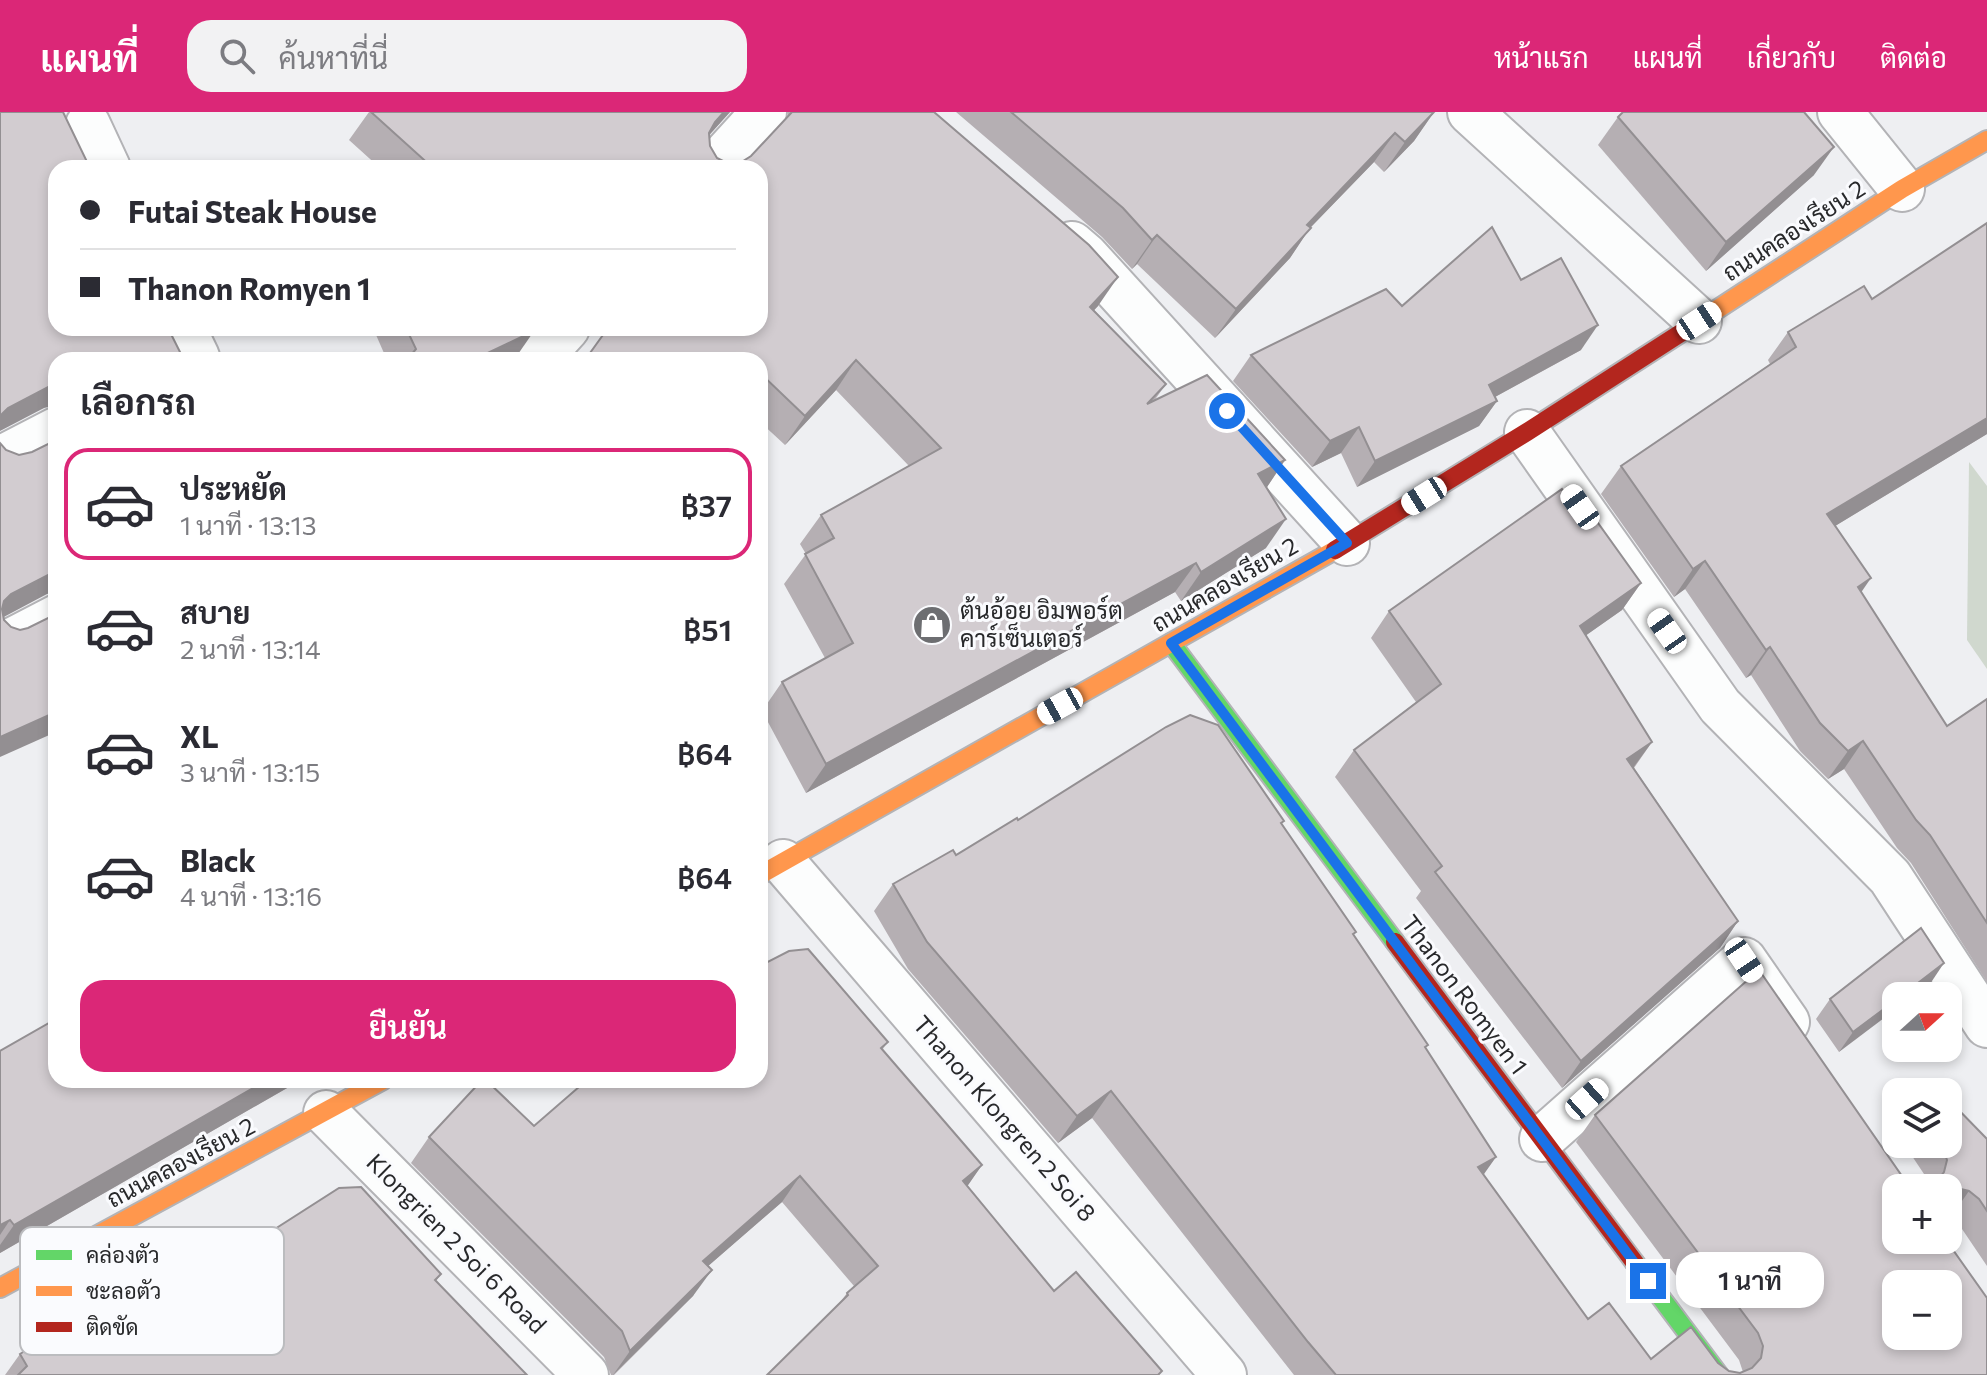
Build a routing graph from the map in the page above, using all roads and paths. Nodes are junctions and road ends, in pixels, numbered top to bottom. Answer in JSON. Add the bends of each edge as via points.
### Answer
{"nodes":[{"id":1,"x":764,"y":112,"type":"edge"},
{"id":2,"x":1470,"y":112,"type":"edge"},
{"id":3,"x":1840,"y":112,"type":"edge"},
{"id":4,"x":87,"y":116,"type":"edge"},
{"id":5,"x":1987,"y":140,"type":"edge"},
{"id":6,"x":105,"y":160,"type":"edge"},
{"id":7,"x":720,"y":160,"type":"edge"},
{"id":8,"x":1902,"y":189,"type":"junction"},
{"id":9,"x":1038,"y":215,"type":"edge"},
{"id":10,"x":1699,"y":321,"type":"junction"},
{"id":11,"x":560,"y":336,"type":"edge"},
{"id":12,"x":545,"y":352,"type":"edge"},
{"id":13,"x":1527,"y":432,"type":"junction"},
{"id":14,"x":48,"y":434,"type":"edge"},
{"id":15,"x":0,"y":459,"type":"edge"},
{"id":16,"x":1347,"y":543,"type":"junction"},
{"id":17,"x":48,"y":615,"type":"edge"},
{"id":18,"x":0,"y":640,"type":"edge"},
{"id":19,"x":1171,"y":643,"type":"junction"},
{"id":20,"x":772,"y":868,"type":"edge"},
{"id":21,"x":1987,"y":1025,"type":"edge"},
{"id":22,"x":1806,"y":1049,"type":"edge"},
{"id":23,"x":369,"y":1088,"type":"edge"},
{"id":24,"x":326,"y":1113,"type":"junction"},
{"id":25,"x":1542,"y":1139,"type":"junction"},
{"id":26,"x":114,"y":1227,"type":"edge"},
{"id":27,"x":20,"y":1277,"type":"edge"},
{"id":28,"x":0,"y":1288,"type":"edge"},
{"id":29,"x":586,"y":1375,"type":"edge"},
{"id":30,"x":1224,"y":1375,"type":"edge"},
{"id":31,"x":1719,"y":1375,"type":"edge"}],
"edges":[{"from":1,"to":7,"type":"street"},
{"from":2,"to":10,"type":"street"},
{"from":3,"to":8,"type":"street"},
{"from":4,"to":6,"type":"street"},
{"from":5,"to":8,"type":"street","name":"ถนนคลองเรียน 2"},
{"from":8,"to":10,"type":"street","name":"ถนนคลองเรียน 2"},
{"from":9,"to":16,"type":"street","via":[[1086,256]]},
{"from":10,"to":13,"type":"street","name":"ถนนคลองเรียน 2"},
{"from":11,"to":12,"type":"street"},
{"from":13,"to":16,"type":"street","name":"ถนนคลองเรียน 2"},
{"from":13,"to":21,"type":"street","via":[[1720,706],[1890,877]]},
{"from":14,"to":15,"type":"street"},
{"from":16,"to":19,"type":"street","name":"ถนนคลองเรียน 2"},
{"from":17,"to":18,"type":"lane"},
{"from":19,"to":20,"type":"street","name":"ถนนคลองเรียน 2"},
{"from":19,"to":25,"type":"street","name":"Thanon Romyen 1"},
{"from":20,"to":30,"type":"street","name":"Thanon Klongren 2 Soi 8"},
{"from":22,"to":25,"type":"street","via":[[1744,960]]},
{"from":23,"to":24,"type":"street","name":"ถนนคลองเรียน 2"},
{"from":24,"to":26,"type":"street","name":"ถนนคลองเรียน 2"},
{"from":24,"to":29,"type":"street","name":"Klongrien 2 Soi 6 Road"},
{"from":25,"to":31,"type":"street","name":"Thanon Romyen 1"},
{"from":27,"to":28,"type":"street","name":"ถนนคลองเรียน 2"}]}
